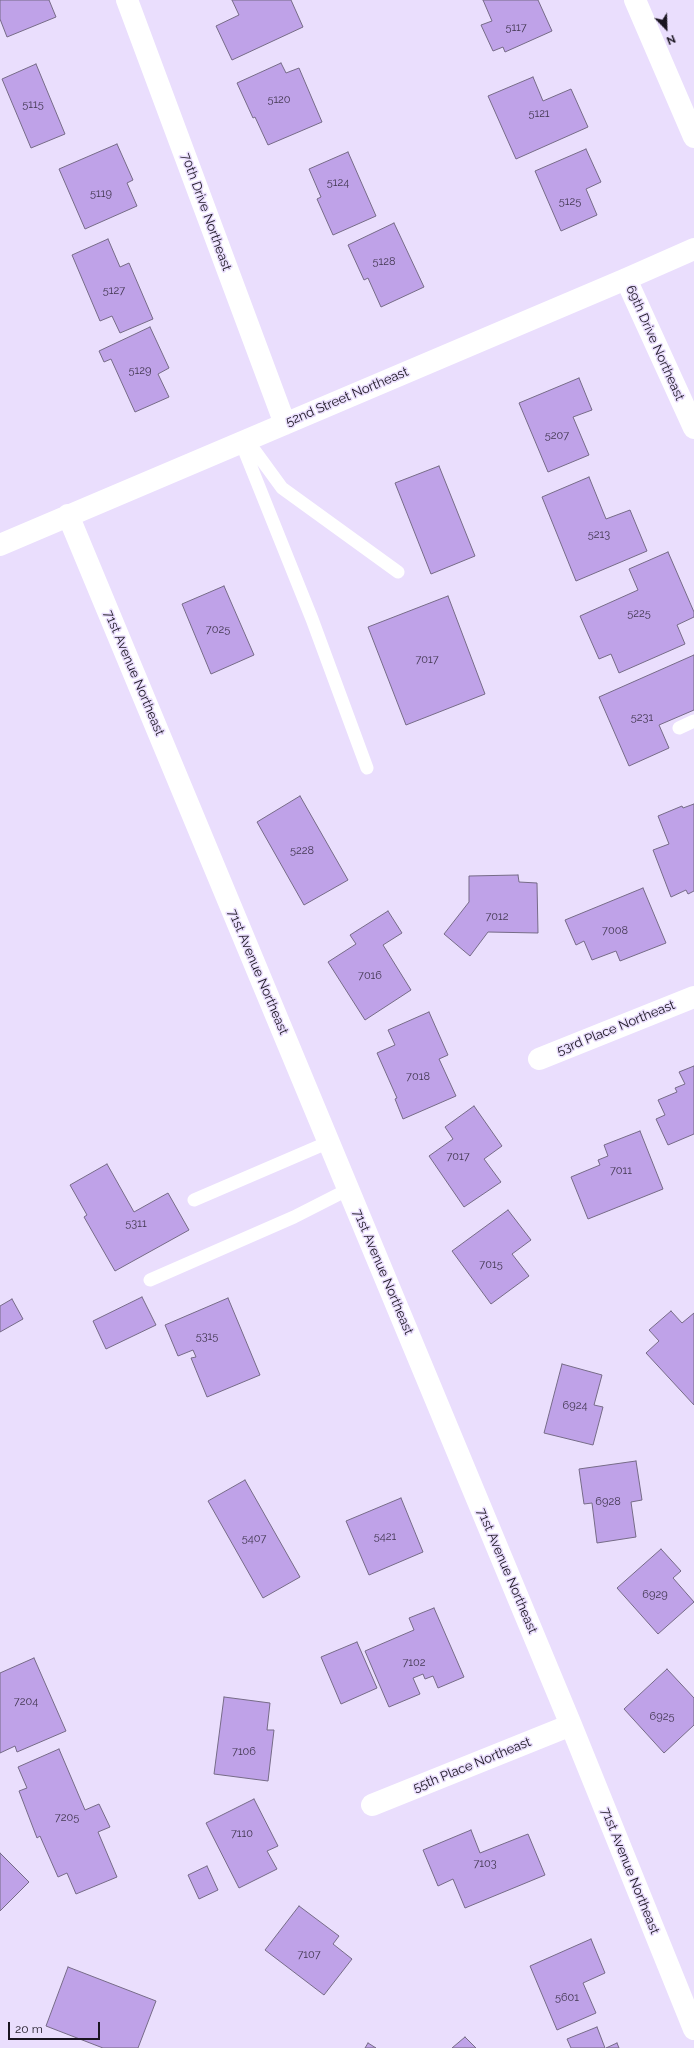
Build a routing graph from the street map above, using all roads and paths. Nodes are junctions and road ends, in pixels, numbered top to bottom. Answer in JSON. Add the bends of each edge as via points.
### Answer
{"nodes":[{"id":1,"x":127,"y":0,"type":"edge"},
{"id":2,"x":635,"y":0,"type":"edge"},
{"id":3,"x":694,"y":137,"type":"edge"},
{"id":4,"x":694,"y":249,"type":"edge"},
{"id":5,"x":626,"y":279,"type":"junction"},
{"id":6,"x":285,"y":424,"type":"junction"},
{"id":7,"x":694,"y":428,"type":"edge"},
{"id":8,"x":244,"y":441,"type":"junction"},
{"id":9,"x":68,"y":515,"type":"junction"},
{"id":10,"x":0,"y":545,"type":"edge"},
{"id":11,"x":398,"y":572,"type":"dead end"},
{"id":12,"x":694,"y":721,"type":"edge"},
{"id":13,"x":679,"y":728,"type":"dead end"},
{"id":14,"x":367,"y":768,"type":"dead end"},
{"id":15,"x":694,"y":997,"type":"edge"},
{"id":16,"x":539,"y":1059,"type":"dead end"},
{"id":17,"x":329,"y":1142,"type":"junction"},
{"id":18,"x":349,"y":1189,"type":"junction"},
{"id":19,"x":194,"y":1200,"type":"dead end"},
{"id":20,"x":150,"y":1280,"type":"dead end"},
{"id":21,"x":571,"y":1725,"type":"junction"},
{"id":22,"x":372,"y":1805,"type":"dead end"},
{"id":23,"x":694,"y":2030,"type":"edge"}],
"edges":[{"from":1,"to":6,"type":"street","name":"70th Drive Northeast"},
{"from":2,"to":3,"type":"street"},
{"from":4,"to":5,"type":"street","name":"52nd Street Northeast"},
{"from":5,"to":6,"type":"street","name":"52nd Street Northeast"},
{"from":5,"to":7,"type":"street","name":"69th Drive Northeast"},
{"from":6,"to":8,"type":"street","name":"52nd Street Northeast"},
{"from":8,"to":9,"type":"street","name":"52nd Street Northeast"},
{"from":8,"to":11,"type":"lane","via":[[282,488]]},
{"from":8,"to":14,"type":"lane"},
{"from":9,"to":10,"type":"street","name":"52nd Street Northeast"},
{"from":9,"to":17,"type":"street","name":"71st Avenue Northeast"},
{"from":12,"to":13,"type":"lane"},
{"from":15,"to":16,"type":"street","name":"53rd Place Northeast"},
{"from":17,"to":18,"type":"street","name":"71st Avenue Northeast"},
{"from":17,"to":19,"type":"lane"},
{"from":18,"to":20,"type":"lane","via":[[294,1217]]},
{"from":18,"to":21,"type":"street","name":"71st Avenue Northeast"},
{"from":21,"to":22,"type":"street","name":"55th Place Northeast"},
{"from":21,"to":23,"type":"street","name":"71st Avenue Northeast"}]}
